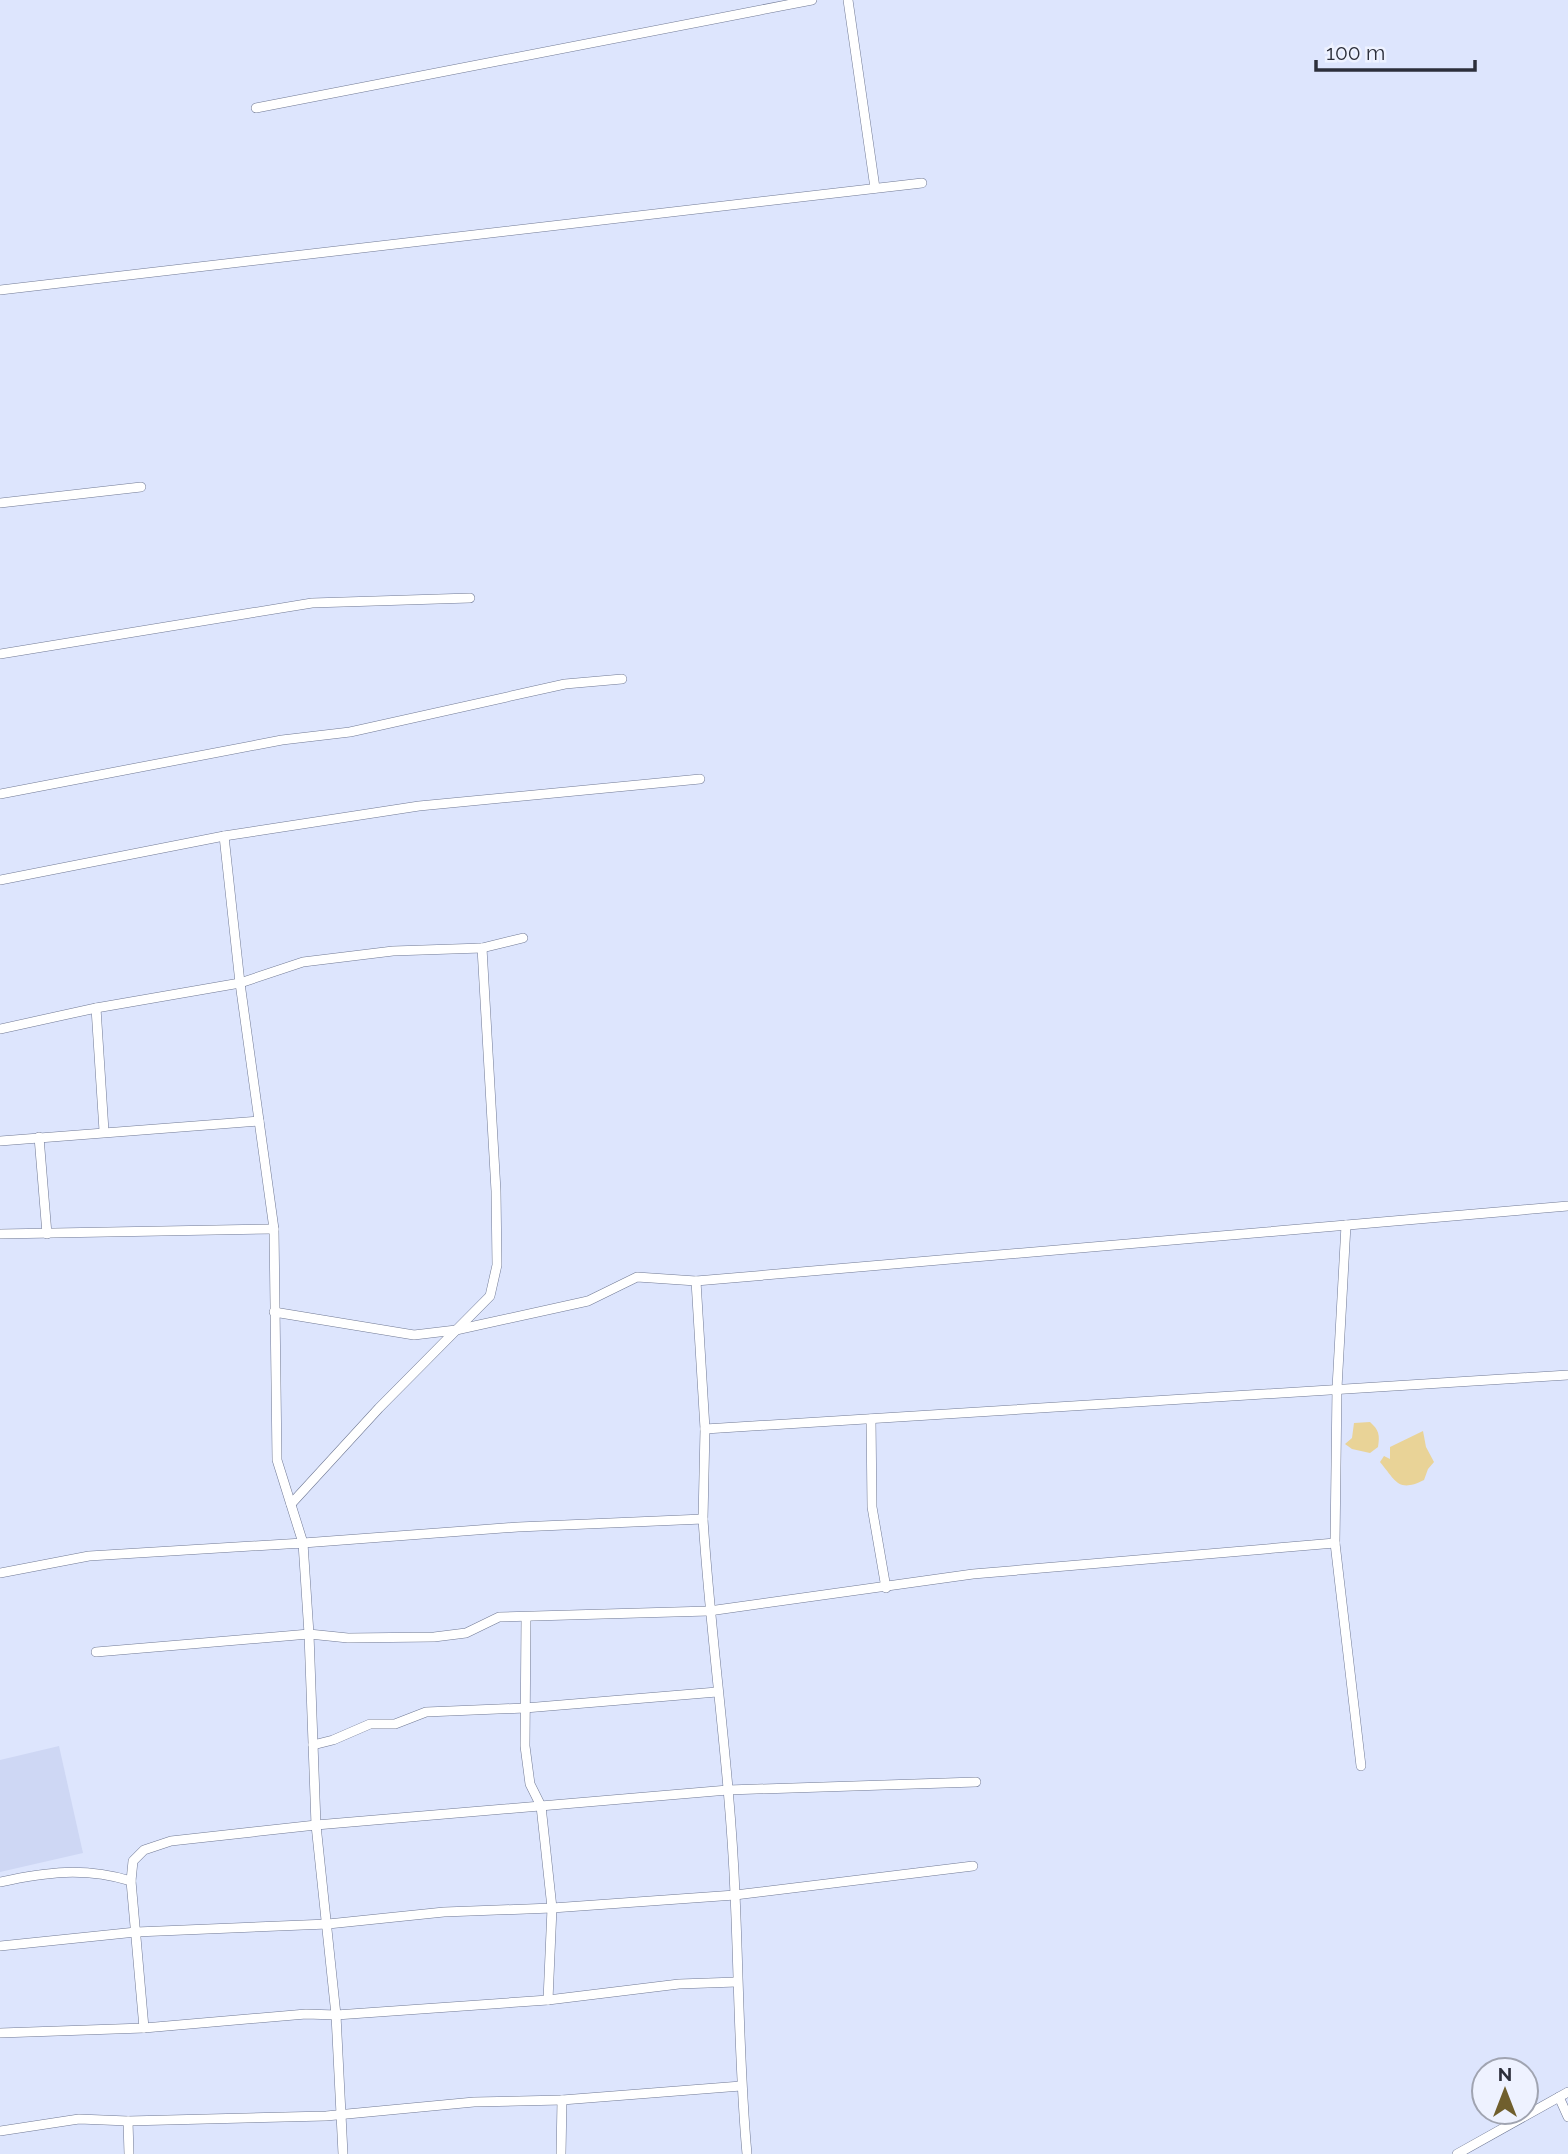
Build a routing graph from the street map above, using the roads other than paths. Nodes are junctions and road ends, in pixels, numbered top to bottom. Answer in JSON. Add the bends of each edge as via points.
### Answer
{"nodes":[{"id":1,"x":812,"y":0,"type":"edge"},
{"id":2,"x":848,"y":0,"type":"edge"},
{"id":3,"x":256,"y":108,"type":"dead end"},
{"id":4,"x":922,"y":183,"type":"dead end"},
{"id":5,"x":875,"y":188,"type":"junction"},
{"id":6,"x":0,"y":290,"type":"edge"},
{"id":7,"x":141,"y":487,"type":"dead end"},
{"id":8,"x":0,"y":503,"type":"edge"},
{"id":9,"x":470,"y":598,"type":"dead end"},
{"id":10,"x":0,"y":654,"type":"edge"},
{"id":11,"x":622,"y":679,"type":"dead end"},
{"id":12,"x":700,"y":779,"type":"dead end"},
{"id":13,"x":0,"y":794,"type":"edge"},
{"id":14,"x":223,"y":836,"type":"junction"},
{"id":15,"x":0,"y":880,"type":"edge"},
{"id":16,"x":523,"y":937,"type":"dead end"},
{"id":17,"x":482,"y":948,"type":"junction"},
{"id":18,"x":240,"y":983,"type":"junction"},
{"id":19,"x":96,"y":1008,"type":"junction"},
{"id":20,"x":0,"y":1029,"type":"edge"},
{"id":21,"x":259,"y":1121,"type":"junction"},
{"id":22,"x":104,"y":1131,"type":"junction"},
{"id":23,"x":39,"y":1137,"type":"junction"},
{"id":24,"x":0,"y":1141,"type":"edge"},
{"id":25,"x":1568,"y":1206,"type":"edge"},
{"id":26,"x":1346,"y":1225,"type":"junction"},
{"id":27,"x":274,"y":1229,"type":"junction"},
{"id":28,"x":0,"y":1234,"type":"edge"},
{"id":29,"x":47,"y":1234,"type":"junction"},
{"id":30,"x":696,"y":1281,"type":"junction"},
{"id":31,"x":274,"y":1312,"type":"junction"},
{"id":32,"x":456,"y":1330,"type":"junction"},
{"id":33,"x":1568,"y":1375,"type":"edge"},
{"id":34,"x":1337,"y":1388,"type":"junction"},
{"id":35,"x":871,"y":1419,"type":"junction"},
{"id":36,"x":705,"y":1429,"type":"junction"},
{"id":37,"x":291,"y":1504,"type":"junction"},
{"id":38,"x":703,"y":1518,"type":"junction"},
{"id":39,"x":303,"y":1543,"type":"junction"},
{"id":40,"x":1335,"y":1543,"type":"junction"},
{"id":41,"x":0,"y":1573,"type":"edge"},
{"id":42,"x":886,"y":1588,"type":"junction"},
{"id":43,"x":709,"y":1611,"type":"junction"},
{"id":44,"x":526,"y":1617,"type":"junction"},
{"id":45,"x":309,"y":1634,"type":"junction"},
{"id":46,"x":96,"y":1652,"type":"dead end"},
{"id":47,"x":717,"y":1692,"type":"junction"},
{"id":48,"x":525,"y":1708,"type":"junction"},
{"id":49,"x":313,"y":1745,"type":"junction"},
{"id":50,"x":1361,"y":1766,"type":"dead end"},
{"id":51,"x":976,"y":1782,"type":"dead end"},
{"id":52,"x":728,"y":1790,"type":"junction"},
{"id":53,"x":541,"y":1806,"type":"junction"},
{"id":54,"x":316,"y":1825,"type":"junction"},
{"id":55,"x":973,"y":1866,"type":"dead end"},
{"id":56,"x":131,"y":1881,"type":"junction"},
{"id":57,"x":0,"y":1882,"type":"edge"},
{"id":58,"x":735,"y":1895,"type":"junction"},
{"id":59,"x":552,"y":1908,"type":"junction"},
{"id":60,"x":328,"y":1924,"type":"junction"},
{"id":61,"x":136,"y":1932,"type":"junction"},
{"id":62,"x":0,"y":1946,"type":"edge"},
{"id":63,"x":737,"y":1982,"type":"junction"},
{"id":64,"x":548,"y":2000,"type":"junction"},
{"id":65,"x":335,"y":2015,"type":"junction"},
{"id":66,"x":144,"y":2028,"type":"junction"},
{"id":67,"x":0,"y":2033,"type":"edge"},
{"id":68,"x":741,"y":2086,"type":"junction"},
{"id":69,"x":1568,"y":2092,"type":"edge"},
{"id":70,"x":1559,"y":2097,"type":"junction"},
{"id":71,"x":562,"y":2100,"type":"junction"},
{"id":72,"x":339,"y":2115,"type":"junction"},
{"id":73,"x":1568,"y":2117,"type":"edge"},
{"id":74,"x":128,"y":2120,"type":"junction"},
{"id":75,"x":0,"y":2132,"type":"edge"},
{"id":76,"x":129,"y":2154,"type":"edge"},
{"id":77,"x":343,"y":2154,"type":"edge"},
{"id":78,"x":562,"y":2154,"type":"edge"},
{"id":79,"x":747,"y":2154,"type":"edge"},
{"id":80,"x":1457,"y":2154,"type":"edge"}],
"edges":[{"from":1,"to":3,"type":"street"},
{"from":2,"to":5,"type":"street"},
{"from":4,"to":5,"type":"street"},
{"from":5,"to":6,"type":"street"},
{"from":7,"to":8,"type":"street"},
{"from":9,"to":10,"type":"street","via":[[312,603]]},
{"from":11,"to":13,"type":"street","via":[[565,684],[350,732],[282,740]]},
{"from":12,"to":14,"type":"street","via":[[419,806]]},
{"from":14,"to":15,"type":"street"},
{"from":14,"to":18,"type":"street"},
{"from":16,"to":17,"type":"street"},
{"from":17,"to":18,"type":"street","via":[[393,951],[303,962]]},
{"from":17,"to":32,"type":"street","via":[[497,1265],[490,1296]]},
{"from":18,"to":19,"type":"street"},
{"from":18,"to":21,"type":"street"},
{"from":19,"to":20,"type":"street"},
{"from":19,"to":22,"type":"street"},
{"from":21,"to":22,"type":"street"},
{"from":21,"to":27,"type":"street"},
{"from":22,"to":23,"type":"street"},
{"from":23,"to":24,"type":"street"},
{"from":23,"to":29,"type":"street"},
{"from":25,"to":26,"type":"street"},
{"from":26,"to":30,"type":"street"},
{"from":26,"to":34,"type":"street"},
{"from":27,"to":29,"type":"street"},
{"from":27,"to":31,"type":"street"},
{"from":28,"to":29,"type":"street"},
{"from":30,"to":32,"type":"street","via":[[637,1277],[588,1301]]},
{"from":30,"to":36,"type":"street"},
{"from":31,"to":32,"type":"street","via":[[414,1335]]},
{"from":31,"to":37,"type":"street","via":[[277,1460]]},
{"from":32,"to":37,"type":"street"},
{"from":33,"to":34,"type":"street"},
{"from":34,"to":35,"type":"street"},
{"from":34,"to":40,"type":"street"},
{"from":35,"to":36,"type":"street"},
{"from":35,"to":42,"type":"street","via":[[872,1507]]},
{"from":36,"to":38,"type":"street"},
{"from":37,"to":39,"type":"street"},
{"from":38,"to":39,"type":"street"},
{"from":38,"to":43,"type":"street"},
{"from":39,"to":41,"type":"street","via":[[89,1556]]},
{"from":39,"to":45,"type":"street"},
{"from":40,"to":42,"type":"street","via":[[973,1574]]},
{"from":40,"to":50,"type":"street"},
{"from":42,"to":43,"type":"street"},
{"from":43,"to":44,"type":"street"},
{"from":43,"to":47,"type":"street"},
{"from":44,"to":45,"type":"street","via":[[499,1616],[466,1633],[434,1637]]},
{"from":44,"to":48,"type":"street"},
{"from":45,"to":46,"type":"street"},
{"from":45,"to":49,"type":"street"},
{"from":47,"to":48,"type":"street"},
{"from":47,"to":52,"type":"street"},
{"from":48,"to":49,"type":"street","via":[[426,1712],[395,1724],[370,1724]]},
{"from":48,"to":53,"type":"street","via":[[530,1784]]},
{"from":49,"to":54,"type":"street"},
{"from":51,"to":52,"type":"street"},
{"from":52,"to":53,"type":"street"},
{"from":52,"to":58,"type":"street"},
{"from":53,"to":54,"type":"street"},
{"from":53,"to":59,"type":"street"},
{"from":54,"to":56,"type":"street","via":[[171,1841],[144,1850],[133,1861]]},
{"from":54,"to":60,"type":"street"},
{"from":55,"to":58,"type":"street"},
{"from":56,"to":57,"type":"street","via":[[76,1871]]},
{"from":56,"to":61,"type":"street"},
{"from":58,"to":59,"type":"street"},
{"from":58,"to":63,"type":"street"},
{"from":59,"to":60,"type":"street","via":[[444,1912]]},
{"from":59,"to":64,"type":"street"},
{"from":60,"to":61,"type":"street"},
{"from":60,"to":65,"type":"street"},
{"from":61,"to":62,"type":"street"},
{"from":61,"to":66,"type":"street"},
{"from":63,"to":64,"type":"street","via":[[679,1984]]},
{"from":63,"to":68,"type":"street"},
{"from":64,"to":65,"type":"street"},
{"from":65,"to":66,"type":"street"},
{"from":65,"to":72,"type":"street"},
{"from":66,"to":67,"type":"street"},
{"from":68,"to":71,"type":"street"},
{"from":68,"to":79,"type":"street"},
{"from":69,"to":70,"type":"street"},
{"from":70,"to":73,"type":"street"},
{"from":70,"to":80,"type":"street"},
{"from":71,"to":72,"type":"street","via":[[474,2102]]},
{"from":71,"to":78,"type":"street"},
{"from":72,"to":74,"type":"street"},
{"from":72,"to":77,"type":"street"},
{"from":74,"to":75,"type":"street","via":[[79,2119]]},
{"from":74,"to":76,"type":"street"}]}
